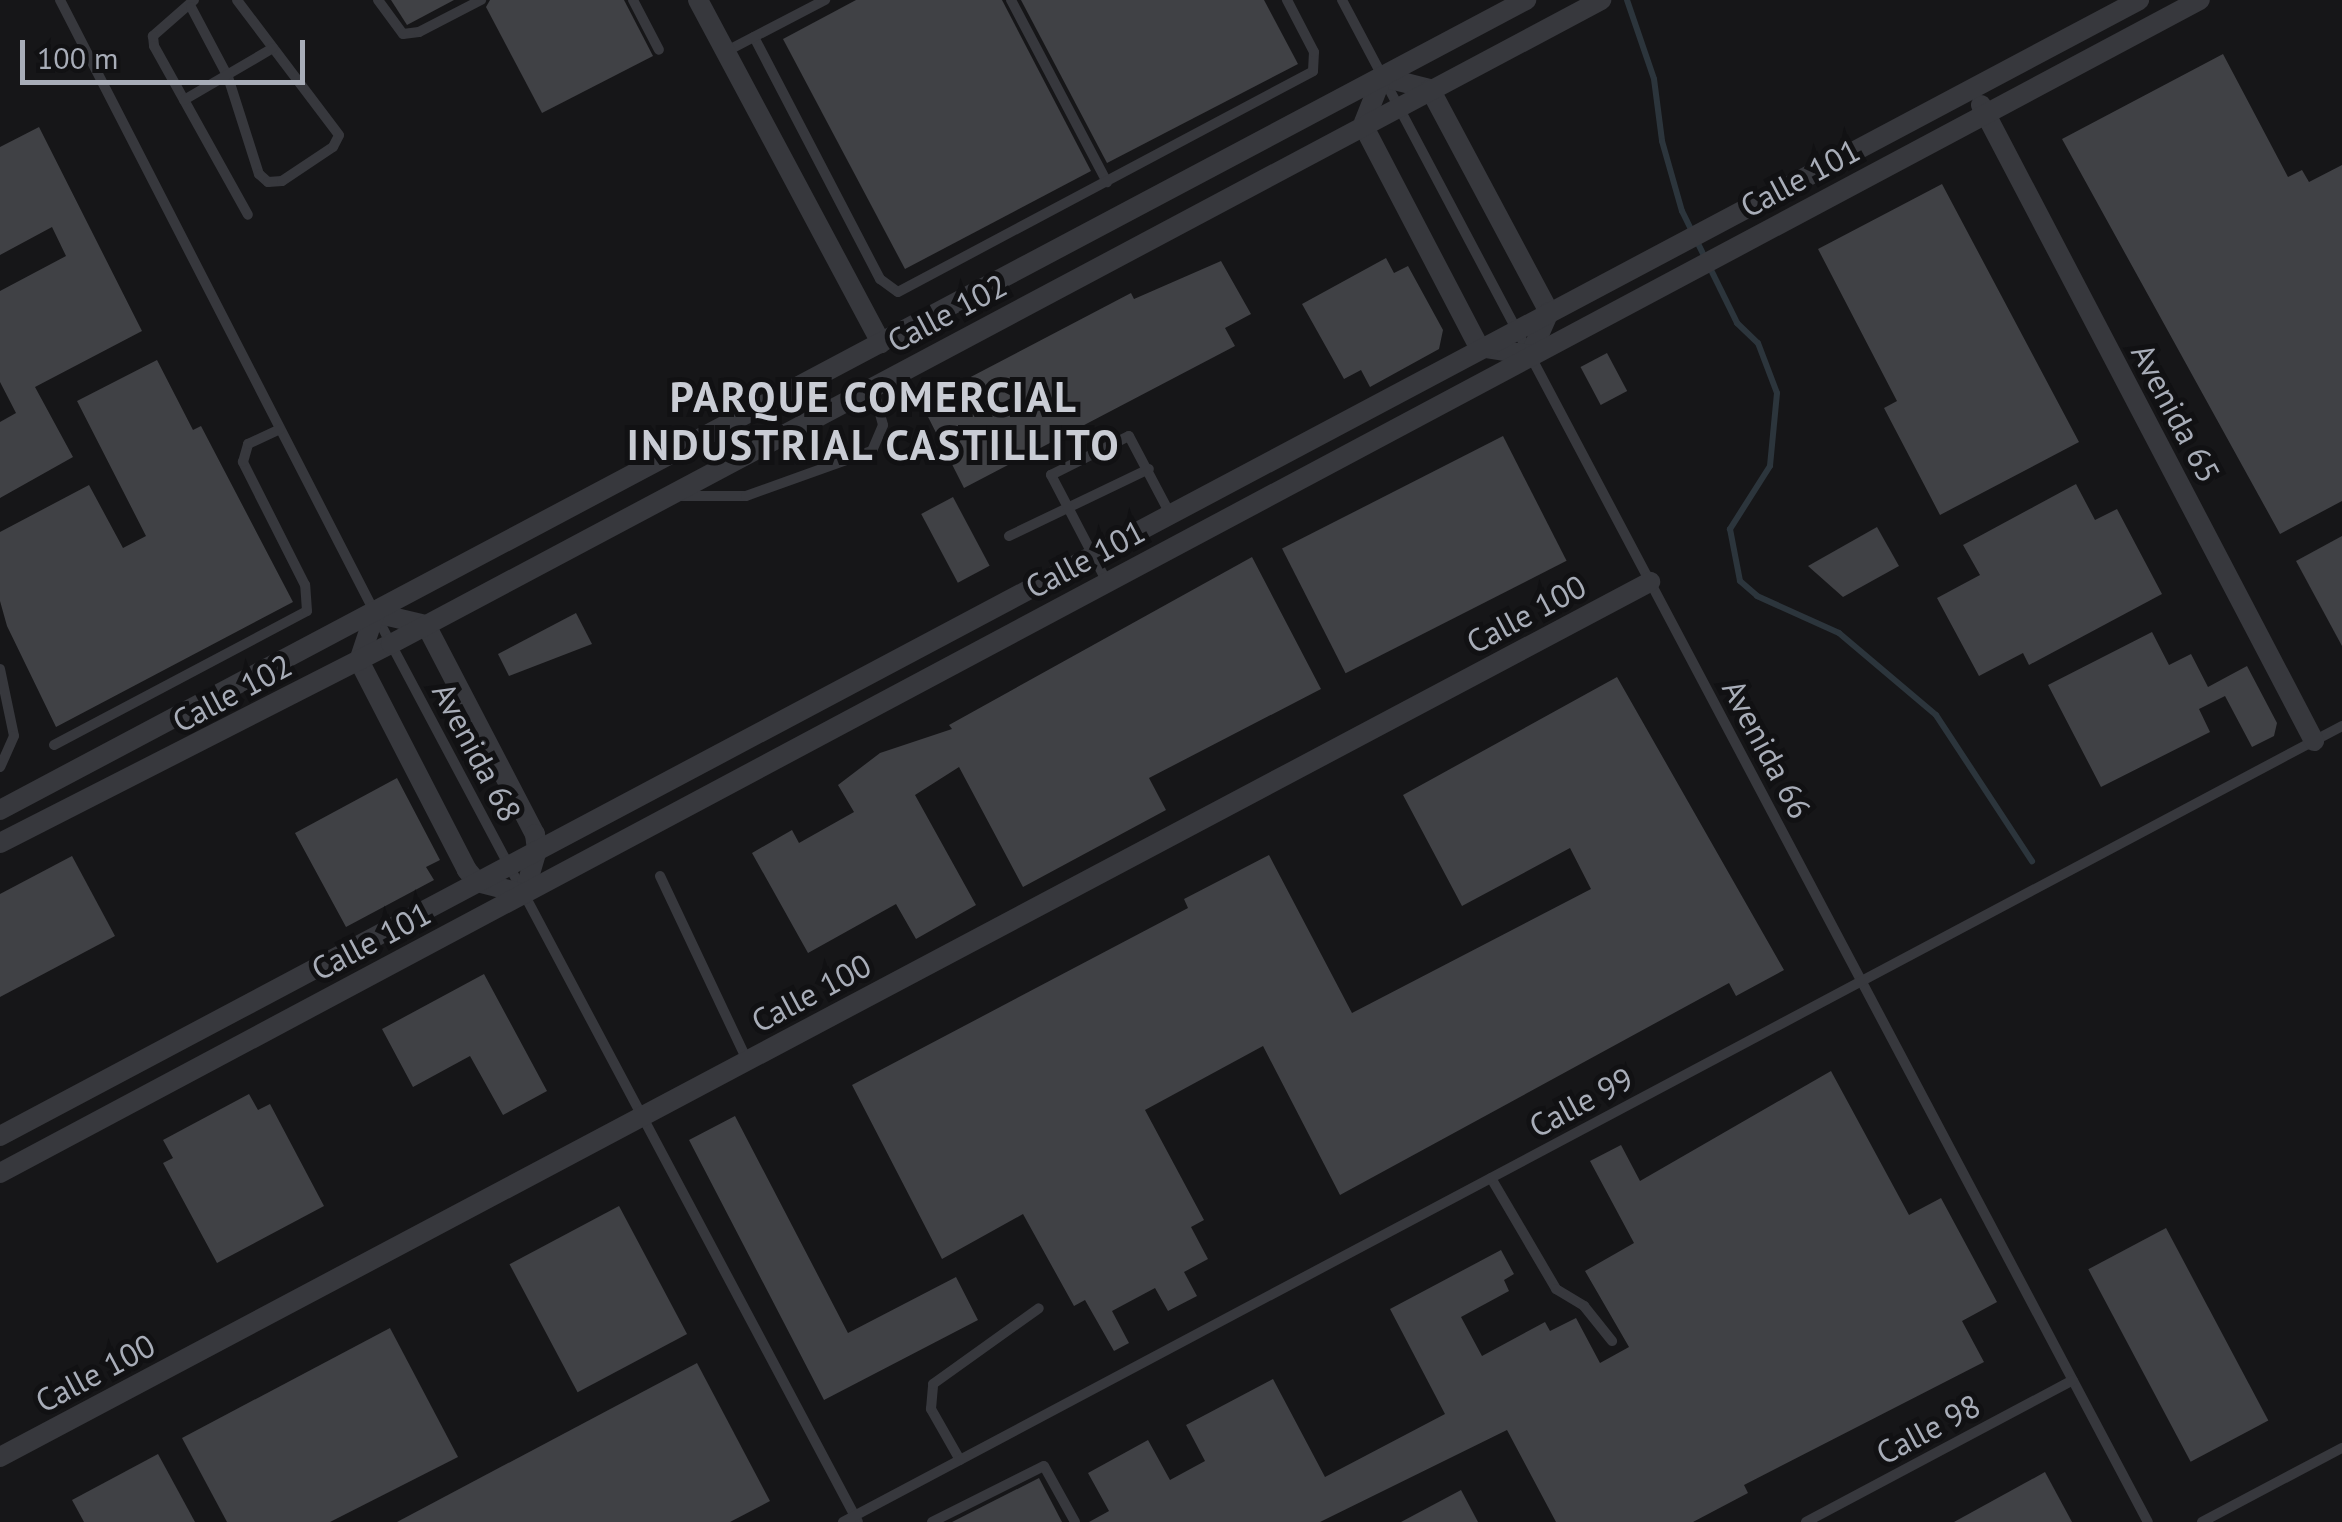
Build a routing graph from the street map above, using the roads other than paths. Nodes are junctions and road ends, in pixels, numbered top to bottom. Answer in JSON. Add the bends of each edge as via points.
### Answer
{"nodes":[{"id":1,"x":60,"y":0,"type":"edge"},
{"id":2,"x":237,"y":0,"type":"edge"},
{"id":3,"x":378,"y":0,"type":"edge"},
{"id":4,"x":480,"y":0,"type":"edge"},
{"id":5,"x":632,"y":0,"type":"edge"},
{"id":6,"x":698,"y":0,"type":"edge"},
{"id":7,"x":824,"y":0,"type":"edge"},
{"id":8,"x":1011,"y":0,"type":"edge"},
{"id":9,"x":1286,"y":0,"type":"edge"},
{"id":10,"x":1342,"y":0,"type":"edge"},
{"id":11,"x":1526,"y":0,"type":"edge"},
{"id":12,"x":1601,"y":0,"type":"edge"},
{"id":13,"x":2139,"y":0,"type":"edge"},
{"id":14,"x":2200,"y":0,"type":"edge"},
{"id":15,"x":193,"y":3,"type":"edge"},
{"id":16,"x":754,"y":36,"type":"junction"},
{"id":17,"x":273,"y":48,"type":"junction"},
{"id":18,"x":659,"y":50,"type":"dead end"},
{"id":19,"x":725,"y":52,"type":"junction"},
{"id":20,"x":1382,"y":76,"type":"junction"},
{"id":21,"x":228,"y":77,"type":"junction"},
{"id":22,"x":1972,"y":88,"type":"junction"},
{"id":23,"x":1430,"y":89,"type":"junction"},
{"id":24,"x":184,"y":100,"type":"junction"},
{"id":25,"x":1398,"y":106,"type":"junction"},
{"id":26,"x":1986,"y":114,"type":"junction"},
{"id":27,"x":1362,"y":125,"type":"junction"},
{"id":28,"x":1107,"y":182,"type":"junction"},
{"id":29,"x":248,"y":215,"type":"dead end"},
{"id":30,"x":1549,"y":312,"type":"junction"},
{"id":31,"x":1516,"y":327,"type":"junction"},
{"id":32,"x":881,"y":343,"type":"junction"},
{"id":33,"x":1479,"y":347,"type":"junction"},
{"id":34,"x":1530,"y":355,"type":"junction"},
{"id":35,"x":873,"y":386,"type":"junction"},
{"id":36,"x":280,"y":429,"type":"junction"},
{"id":37,"x":1149,"y":469,"type":"junction"},
{"id":38,"x":667,"y":496,"type":"junction"},
{"id":39,"x":1066,"y":510,"type":"junction"},
{"id":40,"x":1170,"y":512,"type":"junction"},
{"id":41,"x":1009,"y":536,"type":"dead end"},
{"id":42,"x":1092,"y":554,"type":"junction"},
{"id":43,"x":1107,"y":582,"type":"junction"},
{"id":44,"x":1650,"y":582,"type":"junction"},
{"id":45,"x":375,"y":614,"type":"junction"},
{"id":46,"x":426,"y":625,"type":"junction"},
{"id":47,"x":391,"y":644,"type":"junction"},
{"id":48,"x":358,"y":661,"type":"junction"},
{"id":49,"x":0,"y":669,"type":"edge"},
{"id":50,"x":2342,"y":726,"type":"edge"},
{"id":51,"x":2314,"y":741,"type":"junction"},
{"id":52,"x":54,"y":745,"type":"dead end"},
{"id":53,"x":0,"y":767,"type":"edge"},
{"id":54,"x":0,"y":810,"type":"edge"},
{"id":55,"x":0,"y":843,"type":"edge"},
{"id":56,"x":537,"y":850,"type":"junction"},
{"id":57,"x":509,"y":866,"type":"junction"},
{"id":58,"x":660,"y":876,"type":"dead end"},
{"id":59,"x":477,"y":882,"type":"junction"},
{"id":60,"x":524,"y":894,"type":"junction"},
{"id":61,"x":1862,"y":981,"type":"junction"},
{"id":62,"x":748,"y":1061,"type":"junction"},
{"id":63,"x":133,"y":1066,"type":"junction"},
{"id":64,"x":149,"y":1094,"type":"junction"},
{"id":65,"x":642,"y":1116,"type":"junction"},
{"id":66,"x":0,"y":1136,"type":"edge"},
{"id":67,"x":0,"y":1174,"type":"edge"},
{"id":68,"x":1490,"y":1178,"type":"junction"},
{"id":69,"x":1039,"y":1308,"type":"dead end"},
{"id":70,"x":1612,"y":1341,"type":"dead end"},
{"id":71,"x":2073,"y":1380,"type":"junction"},
{"id":72,"x":2342,"y":1448,"type":"edge"},
{"id":73,"x":0,"y":1457,"type":"edge"},
{"id":74,"x":960,"y":1460,"type":"junction"},
{"id":75,"x":856,"y":1519,"type":"edge"},
{"id":76,"x":843,"y":1522,"type":"edge"},
{"id":77,"x":932,"y":1522,"type":"edge"},
{"id":78,"x":1075,"y":1522,"type":"edge"},
{"id":79,"x":1806,"y":1522,"type":"edge"},
{"id":80,"x":2148,"y":1522,"type":"edge"},
{"id":81,"x":2202,"y":1522,"type":"edge"}],
"edges":[{"from":1,"to":36,"type":"lane","name":"Avenida 68"},
{"from":2,"to":17,"type":"lane"},
{"from":3,"to":4,"type":"lane","via":[[403,34]]},
{"from":5,"to":18,"type":"lane"},
{"from":6,"to":19,"type":"street"},
{"from":7,"to":16,"type":"lane"},
{"from":8,"to":28,"type":"lane"},
{"from":9,"to":28,"type":"lane","via":[[1314,52],[1312,70]]},
{"from":10,"to":20,"type":"lane","name":"Avenida 66"},
{"from":11,"to":20,"type":"street","name":"Calle 102"},
{"from":12,"to":23,"type":"street","name":"Calle 102"},
{"from":13,"to":22,"type":"street","name":"Calle 101"},
{"from":14,"to":26,"type":"street","name":"Calle 101"},
{"from":15,"to":21,"type":"lane"},
{"from":15,"to":24,"type":"lane","via":[[153,36]]},
{"from":16,"to":19,"type":"lane"},
{"from":16,"to":28,"type":"lane","via":[[888,289],[908,289]]},
{"from":17,"to":21,"type":"lane"},
{"from":17,"to":21,"type":"lane","via":[[339,135],[333,147],[282,182],[258,174]]},
{"from":19,"to":32,"type":"street"},
{"from":20,"to":23,"type":"street"},
{"from":20,"to":25,"type":"lane","name":"Avenida 66"},
{"from":20,"to":27,"type":"street"},
{"from":20,"to":32,"type":"street","name":"Calle 102"},
{"from":21,"to":24,"type":"lane"},
{"from":22,"to":26,"type":"street","name":"Avenida 65"},
{"from":22,"to":30,"type":"street","name":"Calle 101"},
{"from":23,"to":25,"type":"street","name":"Calle 102"},
{"from":23,"to":30,"type":"street"},
{"from":24,"to":29,"type":"lane"},
{"from":25,"to":27,"type":"street","name":"Calle 102"},
{"from":25,"to":31,"type":"lane","name":"Avenida 66"},
{"from":26,"to":34,"type":"street","name":"Calle 101"},
{"from":26,"to":51,"type":"street","name":"Avenida 65"},
{"from":27,"to":33,"type":"street"},
{"from":27,"to":35,"type":"street","name":"Calle 102"},
{"from":30,"to":31,"type":"street","name":"Calle 101"},
{"from":30,"to":34,"type":"street"},
{"from":31,"to":33,"type":"street","name":"Calle 101"},
{"from":31,"to":34,"type":"lane","name":"Avenida 66"},
{"from":32,"to":45,"type":"street","name":"Calle 102"},
{"from":33,"to":34,"type":"street"},
{"from":33,"to":40,"type":"street","name":"Calle 101"},
{"from":34,"to":43,"type":"street","name":"Calle 101"},
{"from":34,"to":44,"type":"lane","name":"Avenida 66"},
{"from":35,"to":38,"type":"street","name":"Calle 102"},
{"from":35,"to":38,"type":"lane","via":[[884,425],[872,451],[746,496]]},
{"from":36,"to":45,"type":"lane","name":"Avenida 68"},
{"from":36,"to":52,"type":"lane","via":[[248,444],[243,462],[305,585],[307,611]]},
{"from":37,"to":39,"type":"lane"},
{"from":37,"to":39,"type":"lane","via":[[1128,436],[1097,451],[1050,475]]},
{"from":37,"to":40,"type":"lane"},
{"from":38,"to":46,"type":"street","name":"Calle 102"},
{"from":39,"to":41,"type":"lane"},
{"from":39,"to":42,"type":"lane"},
{"from":40,"to":42,"type":"street","name":"Calle 101"},
{"from":42,"to":43,"type":"lane"},
{"from":42,"to":56,"type":"street","name":"Calle 101"},
{"from":43,"to":60,"type":"street","name":"Calle 101"},
{"from":44,"to":61,"type":"lane","name":"Avenida 66"},
{"from":44,"to":62,"type":"street","name":"Calle 100"},
{"from":45,"to":46,"type":"street"},
{"from":45,"to":47,"type":"lane","name":"Avenida 68"},
{"from":45,"to":48,"type":"street"},
{"from":45,"to":54,"type":"street","name":"Calle 102"},
{"from":46,"to":47,"type":"street","name":"Calle 102"},
{"from":46,"to":56,"type":"street","via":[[535,834]]},
{"from":47,"to":48,"type":"street","name":"Calle 102"},
{"from":47,"to":57,"type":"lane","name":"Avenida 68"},
{"from":48,"to":55,"type":"street","name":"Calle 102"},
{"from":48,"to":59,"type":"street"},
{"from":49,"to":53,"type":"lane","via":[[14,736]]},
{"from":50,"to":51,"type":"lane","name":"Calle 99"},
{"from":51,"to":61,"type":"lane","name":"Calle 99"},
{"from":56,"to":57,"type":"street","name":"Calle 101"},
{"from":56,"to":60,"type":"street"},
{"from":57,"to":59,"type":"street","name":"Calle 101"},
{"from":57,"to":60,"type":"lane","name":"Avenida 68"},
{"from":58,"to":62,"type":"lane"},
{"from":59,"to":60,"type":"street"},
{"from":59,"to":63,"type":"street","name":"Calle 101"},
{"from":60,"to":64,"type":"street","name":"Calle 101"},
{"from":60,"to":65,"type":"lane","name":"Avenida 68"},
{"from":61,"to":68,"type":"lane","name":"Calle 99"},
{"from":61,"to":71,"type":"lane","name":"Avenida 66"},
{"from":62,"to":65,"type":"street","name":"Calle 100"},
{"from":63,"to":64,"type":"street"},
{"from":63,"to":66,"type":"street","name":"Calle 101"},
{"from":64,"to":67,"type":"street","name":"Calle 101"},
{"from":65,"to":73,"type":"street","name":"Calle 100"},
{"from":65,"to":75,"type":"lane","name":"Avenida 68"},
{"from":68,"to":70,"type":"lane","via":[[1556,1289],[1584,1306]]},
{"from":68,"to":74,"type":"lane","name":"Calle 99"},
{"from":69,"to":74,"type":"lane","via":[[932,1384],[931,1409]]},
{"from":71,"to":79,"type":"lane","name":"Calle 98"},
{"from":71,"to":80,"type":"lane","name":"Avenida 66"},
{"from":72,"to":81,"type":"lane"},
{"from":74,"to":75,"type":"lane","name":"Calle 99"},
{"from":75,"to":76,"type":"lane","name":"Calle 99"},
{"from":77,"to":78,"type":"lane","via":[[1044,1466]]}]}
